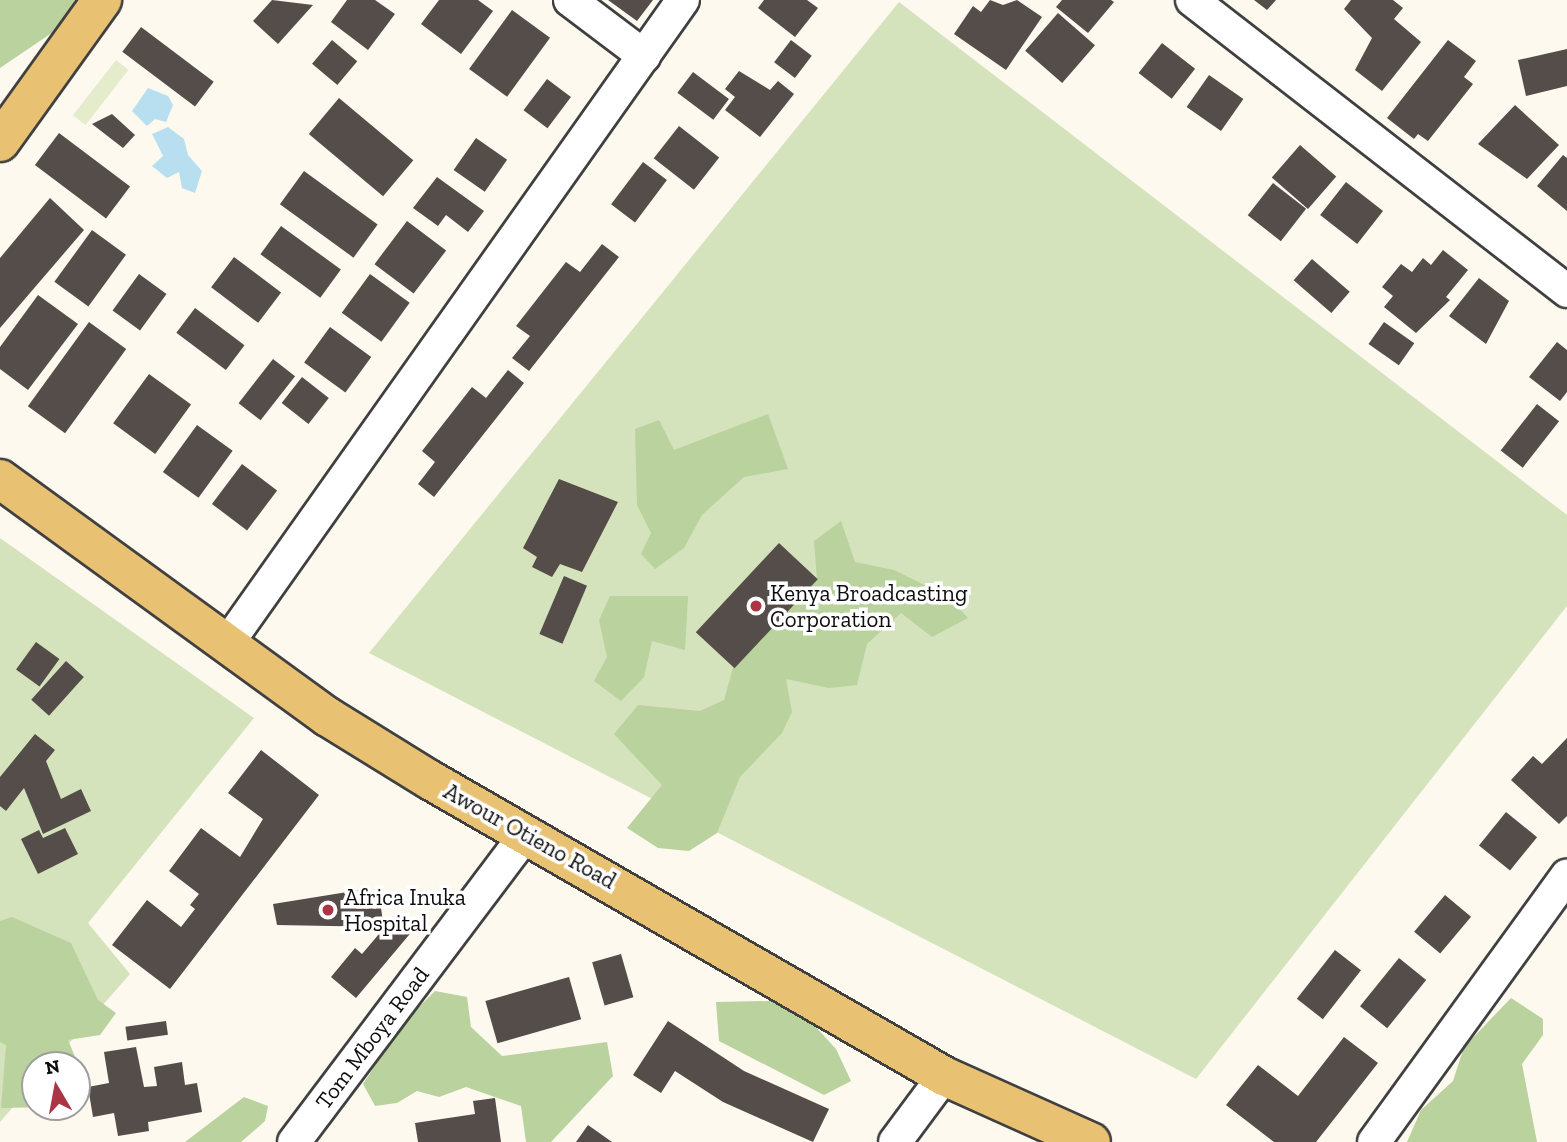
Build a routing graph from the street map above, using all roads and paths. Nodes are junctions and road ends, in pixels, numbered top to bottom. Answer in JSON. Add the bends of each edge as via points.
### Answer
{"nodes":[{"id":1,"x":102,"y":0,"type":"edge"},
{"id":2,"x":570,"y":0,"type":"edge"},
{"id":3,"x":684,"y":0,"type":"edge"},
{"id":4,"x":1192,"y":0,"type":"edge"},
{"id":5,"x":644,"y":56,"type":"junction"},
{"id":6,"x":0,"y":142,"type":"edge"},
{"id":7,"x":1567,"y":291,"type":"edge"},
{"id":8,"x":0,"y":479,"type":"edge"},
{"id":9,"x":226,"y":643,"type":"junction"},
{"id":10,"x":526,"y":834,"type":"junction"},
{"id":11,"x":1567,"y":875,"type":"edge"},
{"id":12,"x":944,"y":1076,"type":"junction"},
{"id":13,"x":294,"y":1142,"type":"edge"},
{"id":14,"x":895,"y":1142,"type":"edge"},
{"id":15,"x":1091,"y":1142,"type":"edge"},
{"id":16,"x":1374,"y":1142,"type":"edge"}],
"edges":[{"from":1,"to":6,"type":"main road"},
{"from":2,"to":5,"type":"street"},
{"from":3,"to":5,"type":"street"},
{"from":4,"to":7,"type":"street"},
{"from":5,"to":9,"type":"street"},
{"from":8,"to":9,"type":"main road","name":"Awour Otieno Road"},
{"from":9,"to":10,"type":"main road","name":"Awour Otieno Road","via":[[328,717]]},
{"from":10,"to":12,"type":"main road","name":"Awour Otieno Road"},
{"from":10,"to":13,"type":"street","name":"Tom Mboya Road"},
{"from":11,"to":16,"type":"street"},
{"from":12,"to":14,"type":"street"},
{"from":12,"to":15,"type":"main road","name":"Awour Otieno Road"}]}
